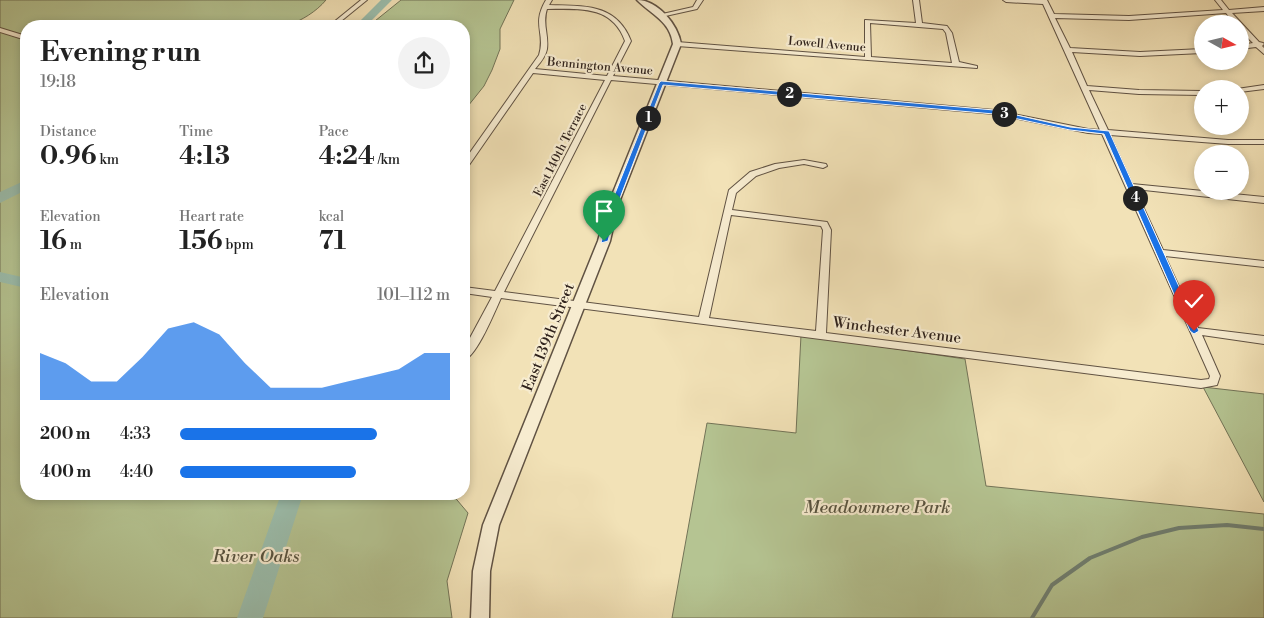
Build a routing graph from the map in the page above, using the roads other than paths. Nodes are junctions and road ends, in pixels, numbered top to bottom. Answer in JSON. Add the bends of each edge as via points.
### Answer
{"nodes":[{"id":1,"x":364,"y":0,"type":"edge"},
{"id":2,"x":640,"y":0,"type":"edge"},
{"id":3,"x":700,"y":0,"type":"edge"},
{"id":4,"x":916,"y":0,"type":"edge"},
{"id":5,"x":1006,"y":0,"type":"edge"},
{"id":6,"x":1218,"y":0,"type":"edge"},
{"id":7,"x":1045,"y":1,"type":"edge"},
{"id":8,"x":547,"y":4,"type":"edge"},
{"id":9,"x":1264,"y":9,"type":"edge"},
{"id":10,"x":1227,"y":11,"type":"junction"},
{"id":11,"x":661,"y":15,"type":"junction"},
{"id":12,"x":1230,"y":15,"type":"edge"},
{"id":13,"x":1052,"y":16,"type":"junction"},
{"id":14,"x":339,"y":20,"type":"edge"},
{"id":15,"x":919,"y":24,"type":"junction"},
{"id":16,"x":0,"y":30,"type":"edge"},
{"id":17,"x":1249,"y":34,"type":"edge"},
{"id":18,"x":20,"y":36,"type":"edge"},
{"id":19,"x":677,"y":44,"type":"junction"},
{"id":20,"x":1260,"y":44,"type":"edge"},
{"id":21,"x":1068,"y":50,"type":"junction"},
{"id":22,"x":1194,"y":51,"type":"edge"},
{"id":23,"x":1264,"y":52,"type":"edge"},
{"id":24,"x":868,"y":58,"type":"junction"},
{"id":25,"x":956,"y":64,"type":"junction"},
{"id":26,"x":975,"y":67,"type":"dead end"},
{"id":27,"x":530,"y":72,"type":"junction"},
{"id":28,"x":609,"y":78,"type":"junction"},
{"id":29,"x":661,"y":83,"type":"junction"},
{"id":30,"x":1264,"y":87,"type":"edge"},
{"id":31,"x":1086,"y":88,"type":"junction"},
{"id":32,"x":1249,"y":89,"type":"edge"},
{"id":33,"x":1194,"y":93,"type":"edge"},
{"id":34,"x":1106,"y":133,"type":"junction"},
{"id":35,"x":1264,"y":142,"type":"edge"},
{"id":36,"x":470,"y":157,"type":"edge"},
{"id":37,"x":823,"y":166,"type":"dead end"},
{"id":38,"x":1130,"y":186,"type":"junction"},
{"id":39,"x":1264,"y":200,"type":"edge"},
{"id":40,"x":728,"y":212,"type":"junction"},
{"id":41,"x":1158,"y":252,"type":"junction"},
{"id":42,"x":1264,"y":264,"type":"edge"},
{"id":43,"x":470,"y":291,"type":"edge"},
{"id":44,"x":498,"y":294,"type":"junction"},
{"id":45,"x":577,"y":305,"type":"junction"},
{"id":46,"x":703,"y":321,"type":"junction"},
{"id":47,"x":1194,"y":331,"type":"junction"},
{"id":48,"x":821,"y":336,"type":"junction"},
{"id":49,"x":1264,"y":340,"type":"edge"},
{"id":50,"x":470,"y":349,"type":"edge"},
{"id":51,"x":480,"y":618,"type":"edge"}],
"edges":[{"from":1,"to":14,"type":"street"},
{"from":2,"to":11,"type":"street"},
{"from":3,"to":11,"type":"street","via":[[696,8]]},
{"from":4,"to":15,"type":"street"},
{"from":5,"to":7,"type":"street"},
{"from":6,"to":10,"type":"street"},
{"from":7,"to":13,"type":"street"},
{"from":8,"to":27,"type":"street","via":[[539,23],[544,50]]},
{"from":8,"to":28,"type":"street","name":"East 140th Terrace","via":[[593,9],[621,23],[628,41]]},
{"from":9,"to":10,"type":"street"},
{"from":10,"to":12,"type":"street"},
{"from":10,"to":13,"type":"street","via":[[1129,18]]},
{"from":11,"to":19,"type":"street","via":[[674,31]]},
{"from":13,"to":21,"type":"street"},
{"from":15,"to":24,"type":"street","via":[[867,21]]},
{"from":15,"to":25,"type":"street","via":[[945,27]]},
{"from":16,"to":18,"type":"street"},
{"from":17,"to":20,"type":"street"},
{"from":19,"to":24,"type":"street","name":"Lowell Avenue"},
{"from":19,"to":29,"type":"street","name":"East 139th Street"},
{"from":20,"to":23,"type":"street"},
{"from":21,"to":22,"type":"street","via":[[1140,54]]},
{"from":21,"to":31,"type":"street"},
{"from":24,"to":25,"type":"street","name":"Lowell Avenue"},
{"from":25,"to":26,"type":"street","name":"Lowell Avenue"},
{"from":27,"to":28,"type":"street","name":"Bennington Avenue"},
{"from":27,"to":36,"type":"street"},
{"from":28,"to":29,"type":"street","name":"Bennington Avenue"},
{"from":28,"to":44,"type":"street","name":"East 140th Terrace"},
{"from":29,"to":34,"type":"street","name":"Bennington Avenue","via":[[994,112],[1070,129]]},
{"from":29,"to":45,"type":"street","name":"East 139th Street","via":[[613,206],[604,241]]},
{"from":30,"to":32,"type":"street"},
{"from":31,"to":33,"type":"street"},
{"from":31,"to":34,"type":"street"},
{"from":34,"to":35,"type":"street","name":"Bennington Avenue"},
{"from":34,"to":38,"type":"street"},
{"from":37,"to":40,"type":"street","via":[[804,162],[753,174],[732,192]]},
{"from":38,"to":39,"type":"street"},
{"from":38,"to":41,"type":"street"},
{"from":40,"to":46,"type":"street"},
{"from":40,"to":48,"type":"street","via":[[824,224],[827,230]]},
{"from":41,"to":42,"type":"street"},
{"from":41,"to":47,"type":"street"},
{"from":43,"to":44,"type":"street","name":"Winchester Avenue"},
{"from":44,"to":45,"type":"street","name":"Winchester Avenue"},
{"from":44,"to":50,"type":"street","name":"East 140th Terrace"},
{"from":45,"to":46,"type":"street","name":"Winchester Avenue"},
{"from":45,"to":51,"type":"street","name":"East 139th Street","via":[[491,525],[483,553]]},
{"from":46,"to":48,"type":"street","name":"Winchester Avenue"},
{"from":47,"to":48,"type":"street","name":"Winchester Avenue","via":[[1215,376],[1213,382],[1201,384]]},
{"from":47,"to":49,"type":"street"}]}
